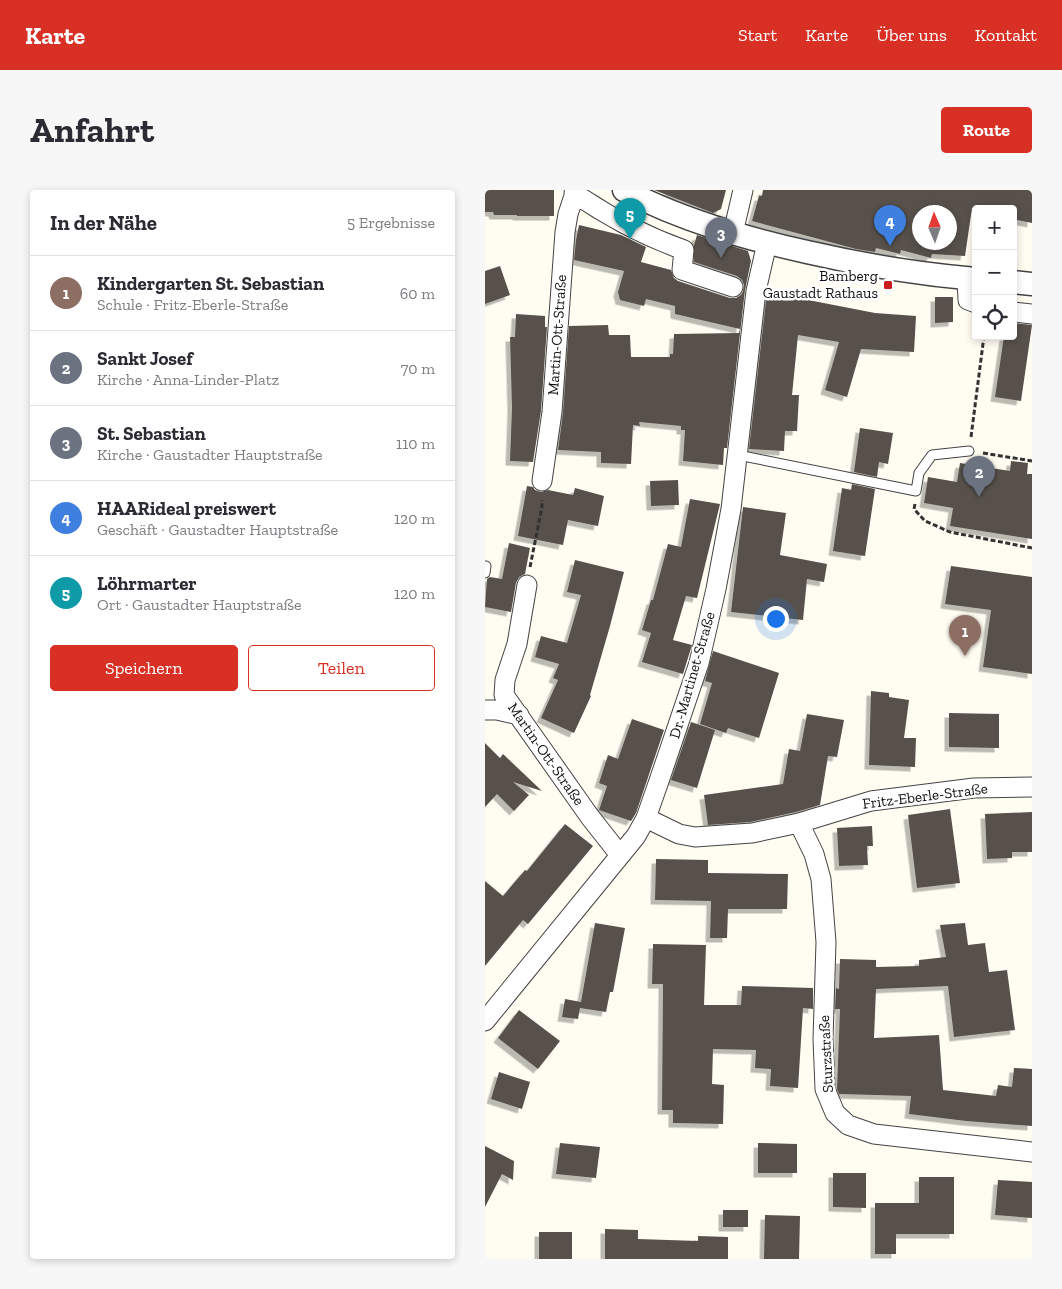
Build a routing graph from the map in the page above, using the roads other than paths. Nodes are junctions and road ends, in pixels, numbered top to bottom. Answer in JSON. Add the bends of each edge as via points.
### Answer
{"nodes":[{"id":1,"x":624,"y":190,"type":"edge"},
{"id":2,"x":743,"y":190,"type":"edge"},
{"id":3,"x":575,"y":191,"type":"edge"},
{"id":4,"x":733,"y":233,"type":"junction"},
{"id":5,"x":767,"y":243,"type":"junction"},
{"id":6,"x":971,"y":278,"type":"edge"},
{"id":7,"x":1017,"y":282,"type":"edge"},
{"id":8,"x":1032,"y":284,"type":"edge"},
{"id":9,"x":733,"y":286,"type":"dead end"},
{"id":10,"x":972,"y":302,"type":"edge"},
{"id":11,"x":1017,"y":312,"type":"edge"},
{"id":12,"x":1032,"y":314,"type":"edge"},
{"id":13,"x":969,"y":451,"type":"road end"},
{"id":14,"x":738,"y":455,"type":"junction"},
{"id":15,"x":542,"y":481,"type":"road end"},
{"id":16,"x":527,"y":585,"type":"road end"},
{"id":17,"x":485,"y":710,"type":"edge"},
{"id":18,"x":519,"y":715,"type":"junction"},
{"id":19,"x":1032,"y":787,"type":"edge"},
{"id":20,"x":646,"y":818,"type":"junction"},
{"id":21,"x":799,"y":823,"type":"junction"},
{"id":22,"x":620,"y":856,"type":"junction"},
{"id":23,"x":485,"y":1021,"type":"edge"},
{"id":24,"x":1032,"y":1152,"type":"edge"}],
"edges":[{"from":1,"to":4,"type":"street","via":[[687,218]]},
{"from":2,"to":4,"type":"street"},
{"from":3,"to":9,"type":"street","via":[[600,211],[641,233],[684,250],[682,270]]},
{"from":3,"to":15,"type":"street","name":"Martin-Ott-Straße","via":[[565,232],[552,412]]},
{"from":4,"to":5,"type":"street"},
{"from":5,"to":6,"type":"street","via":[[869,266]]},
{"from":5,"to":14,"type":"street","name":"Dr.-Martinet-Straße","via":[[754,302]]},
{"from":6,"to":10,"type":"street","via":[[968,300]]},
{"from":7,"to":8,"type":"street"},
{"from":11,"to":12,"type":"street"},
{"from":13,"to":14,"type":"lane","via":[[932,455],[919,473],[916,491]]},
{"from":14,"to":20,"type":"street","name":"Dr.-Martinet-Straße","via":[[731,509],[699,663]]},
{"from":16,"to":18,"type":"street","name":"Martin-Ott-Straße","via":[[504,695]]},
{"from":17,"to":18,"type":"street"},
{"from":18,"to":22,"type":"street","name":"Martin-Ott-Straße"},
{"from":19,"to":21,"type":"street","name":"Fritz-Eberle-Straße","via":[[974,788],[871,801]]},
{"from":20,"to":21,"type":"street","name":"Fritz-Eberle-Straße","via":[[679,834],[695,837],[752,834]]},
{"from":20,"to":22,"type":"street","name":"Dr.-Martinet-Straße"},
{"from":21,"to":24,"type":"street","name":"Sturzstraße","via":[[814,854],[821,879],[826,942],[825,1089],[835,1113],[848,1126],[874,1134]]},
{"from":22,"to":23,"type":"street","name":"Dr.-Martinet-Straße"}]}
